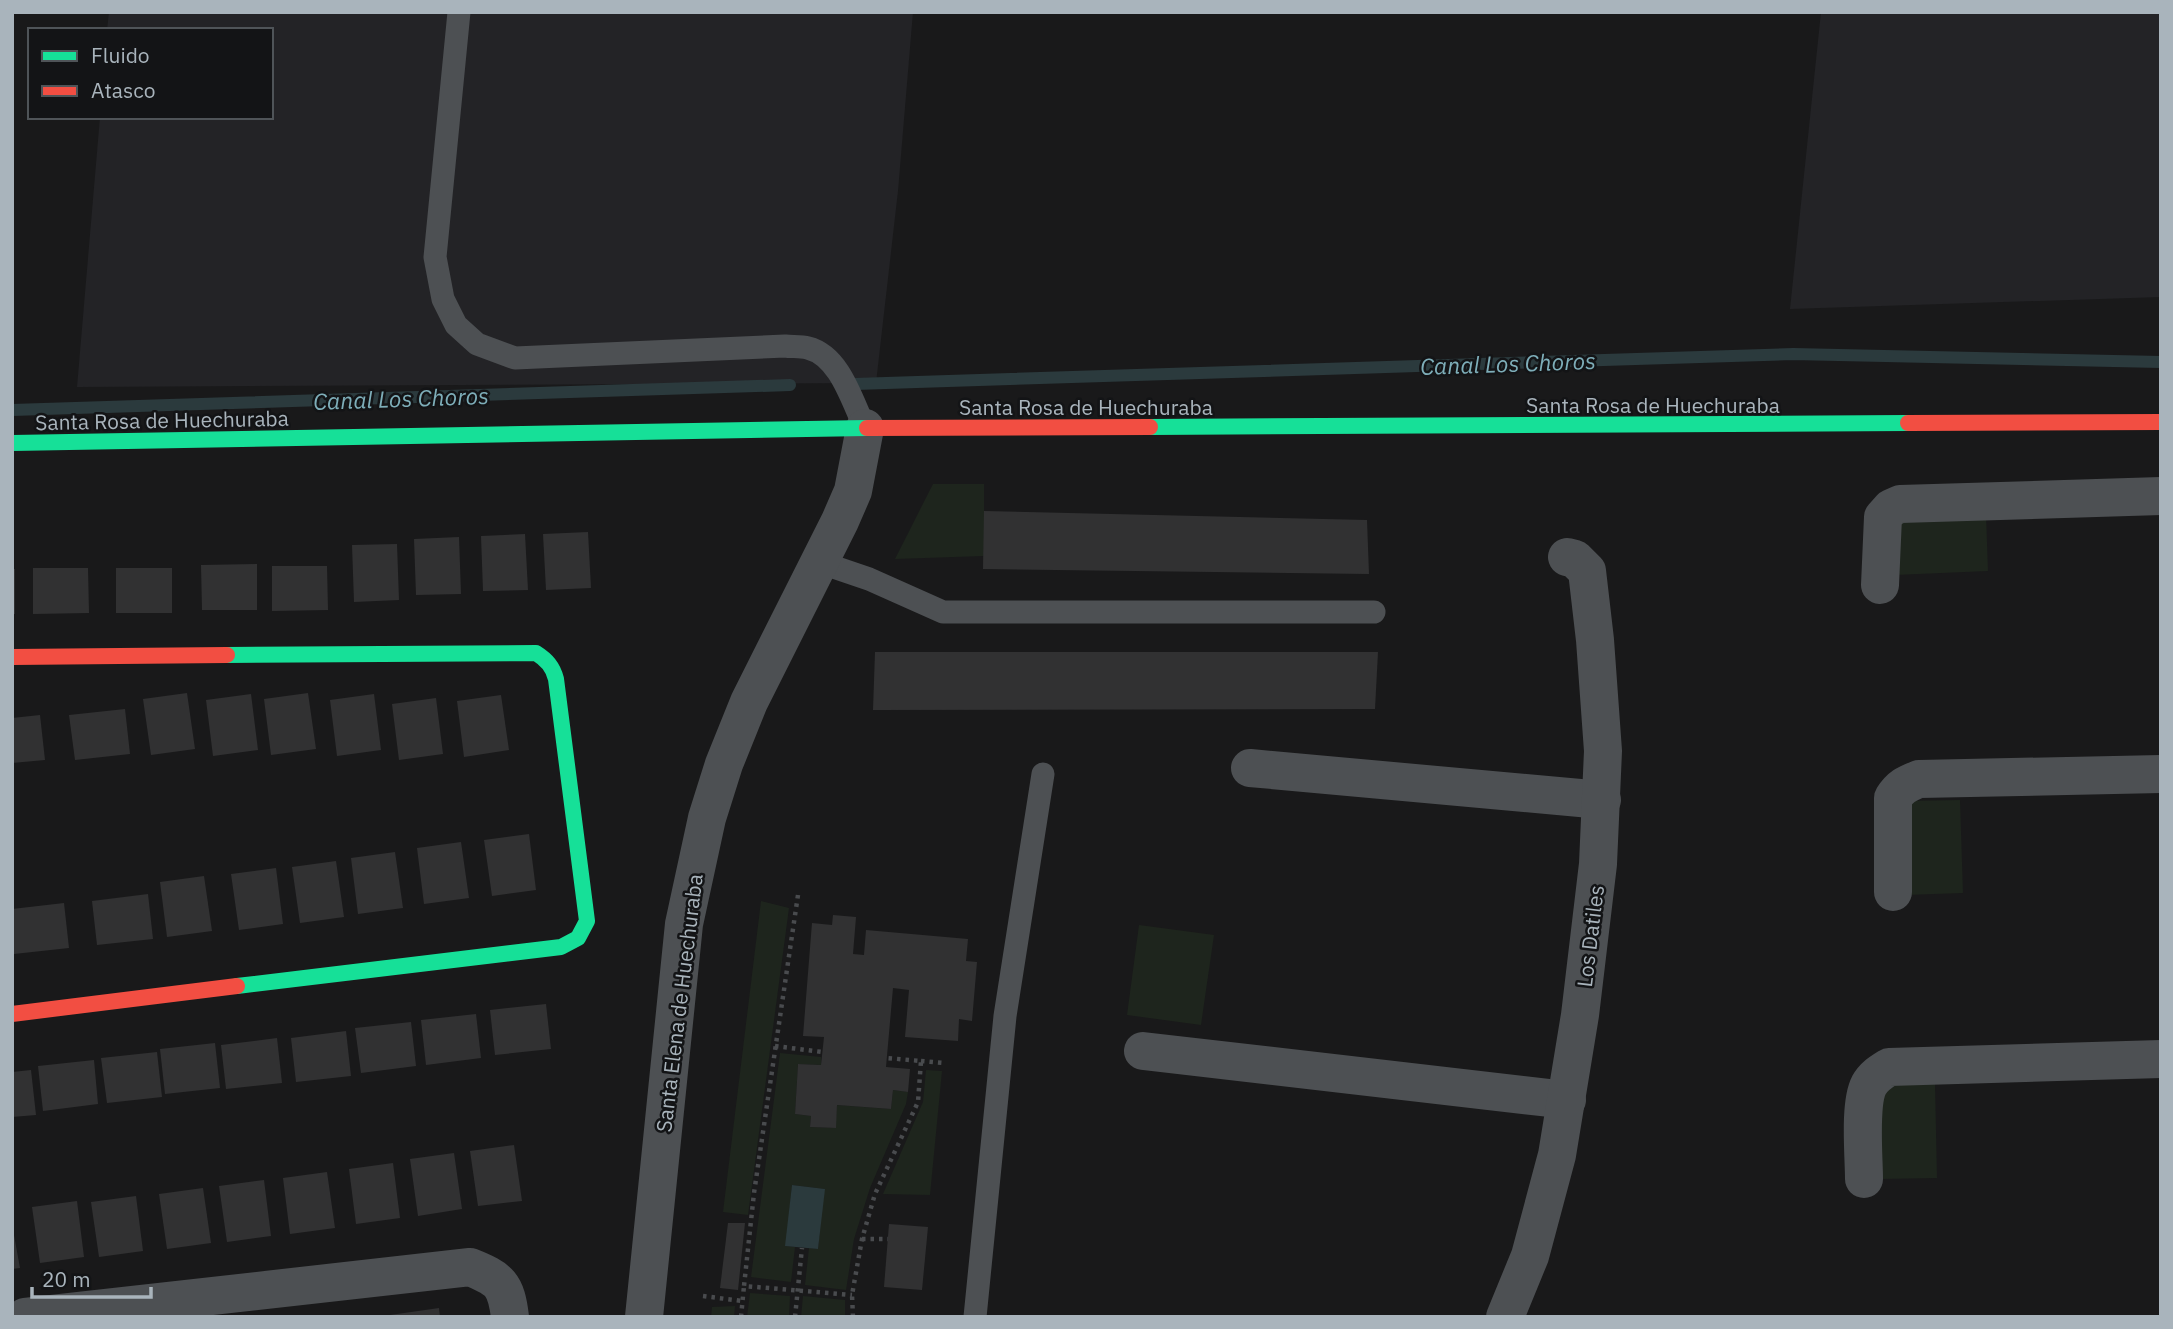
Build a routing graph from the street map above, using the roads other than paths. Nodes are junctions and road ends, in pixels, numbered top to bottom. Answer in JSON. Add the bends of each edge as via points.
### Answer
{"nodes":[{"id":1,"x":459,"y":12,"type":"edge"},
{"id":2,"x":2161,"y":422,"type":"edge"},
{"id":3,"x":865,"y":428,"type":"junction"},
{"id":4,"x":12,"y":443,"type":"edge"},
{"id":5,"x":2161,"y":496,"type":"edge"},
{"id":6,"x":1567,"y":557,"type":"dead end"},
{"id":7,"x":819,"y":562,"type":"junction"},
{"id":8,"x":1880,"y":585,"type":"dead end"},
{"id":9,"x":1374,"y":612,"type":"dead end"},
{"id":10,"x":12,"y":657,"type":"edge"},
{"id":11,"x":1250,"y":768,"type":"dead end"},
{"id":12,"x":1043,"y":774,"type":"dead end"},
{"id":13,"x":2161,"y":774,"type":"edge"},
{"id":14,"x":1602,"y":800,"type":"junction"},
{"id":15,"x":1892,"y":892,"type":"dead end"},
{"id":16,"x":12,"y":1014,"type":"edge"},
{"id":17,"x":1143,"y":1051,"type":"dead end"},
{"id":18,"x":2161,"y":1059,"type":"edge"},
{"id":19,"x":1567,"y":1100,"type":"junction"},
{"id":20,"x":1864,"y":1180,"type":"dead end"},
{"id":21,"x":25,"y":1317,"type":"edge"},
{"id":22,"x":510,"y":1317,"type":"edge"},
{"id":23,"x":643,"y":1317,"type":"edge"},
{"id":24,"x":975,"y":1317,"type":"edge"},
{"id":25,"x":1505,"y":1317,"type":"edge"}],
"edges":[{"from":1,"to":3,"type":"lane","via":[[435,257],[443,299],[456,325],[477,344],[515,358],[808,348],[834,364]]},
{"from":2,"to":3,"type":"street","name":"Santa Rosa de Huechuraba"},
{"from":3,"to":4,"type":"street","name":"Santa Rosa de Huechuraba"},
{"from":3,"to":7,"type":"street","name":"Santa Elena de Huechuraba","via":[[853,491]]},
{"from":5,"to":8,"type":"street","via":[[1900,504],[1882,517]]},
{"from":6,"to":14,"type":"street","name":"Los Datiles","via":[[1587,570],[1600,702]]},
{"from":7,"to":9,"type":"lane","via":[[943,612]]},
{"from":7,"to":23,"type":"street","name":"Santa Elena de Huechuraba","via":[[748,702],[723,764],[694,873],[678,975]]},
{"from":10,"to":16,"type":"street","via":[[536,653],[553,668],[556,679],[587,921],[580,937],[561,947]]},
{"from":11,"to":14,"type":"street"},
{"from":12,"to":24,"type":"lane","via":[[1005,1016]]},
{"from":13,"to":15,"type":"street","via":[[1919,779],[1906,783],[1893,799]]},
{"from":14,"to":19,"type":"street","name":"Los Datiles","via":[[1591,929]]},
{"from":17,"to":19,"type":"street"},
{"from":18,"to":20,"type":"street","via":[[1889,1067],[1868,1086],[1864,1101]]},
{"from":19,"to":25,"type":"street","name":"Los Datiles","via":[[1544,1209]]},
{"from":21,"to":22,"type":"street","via":[[470,1267],[494,1276],[508,1295]]}]}
